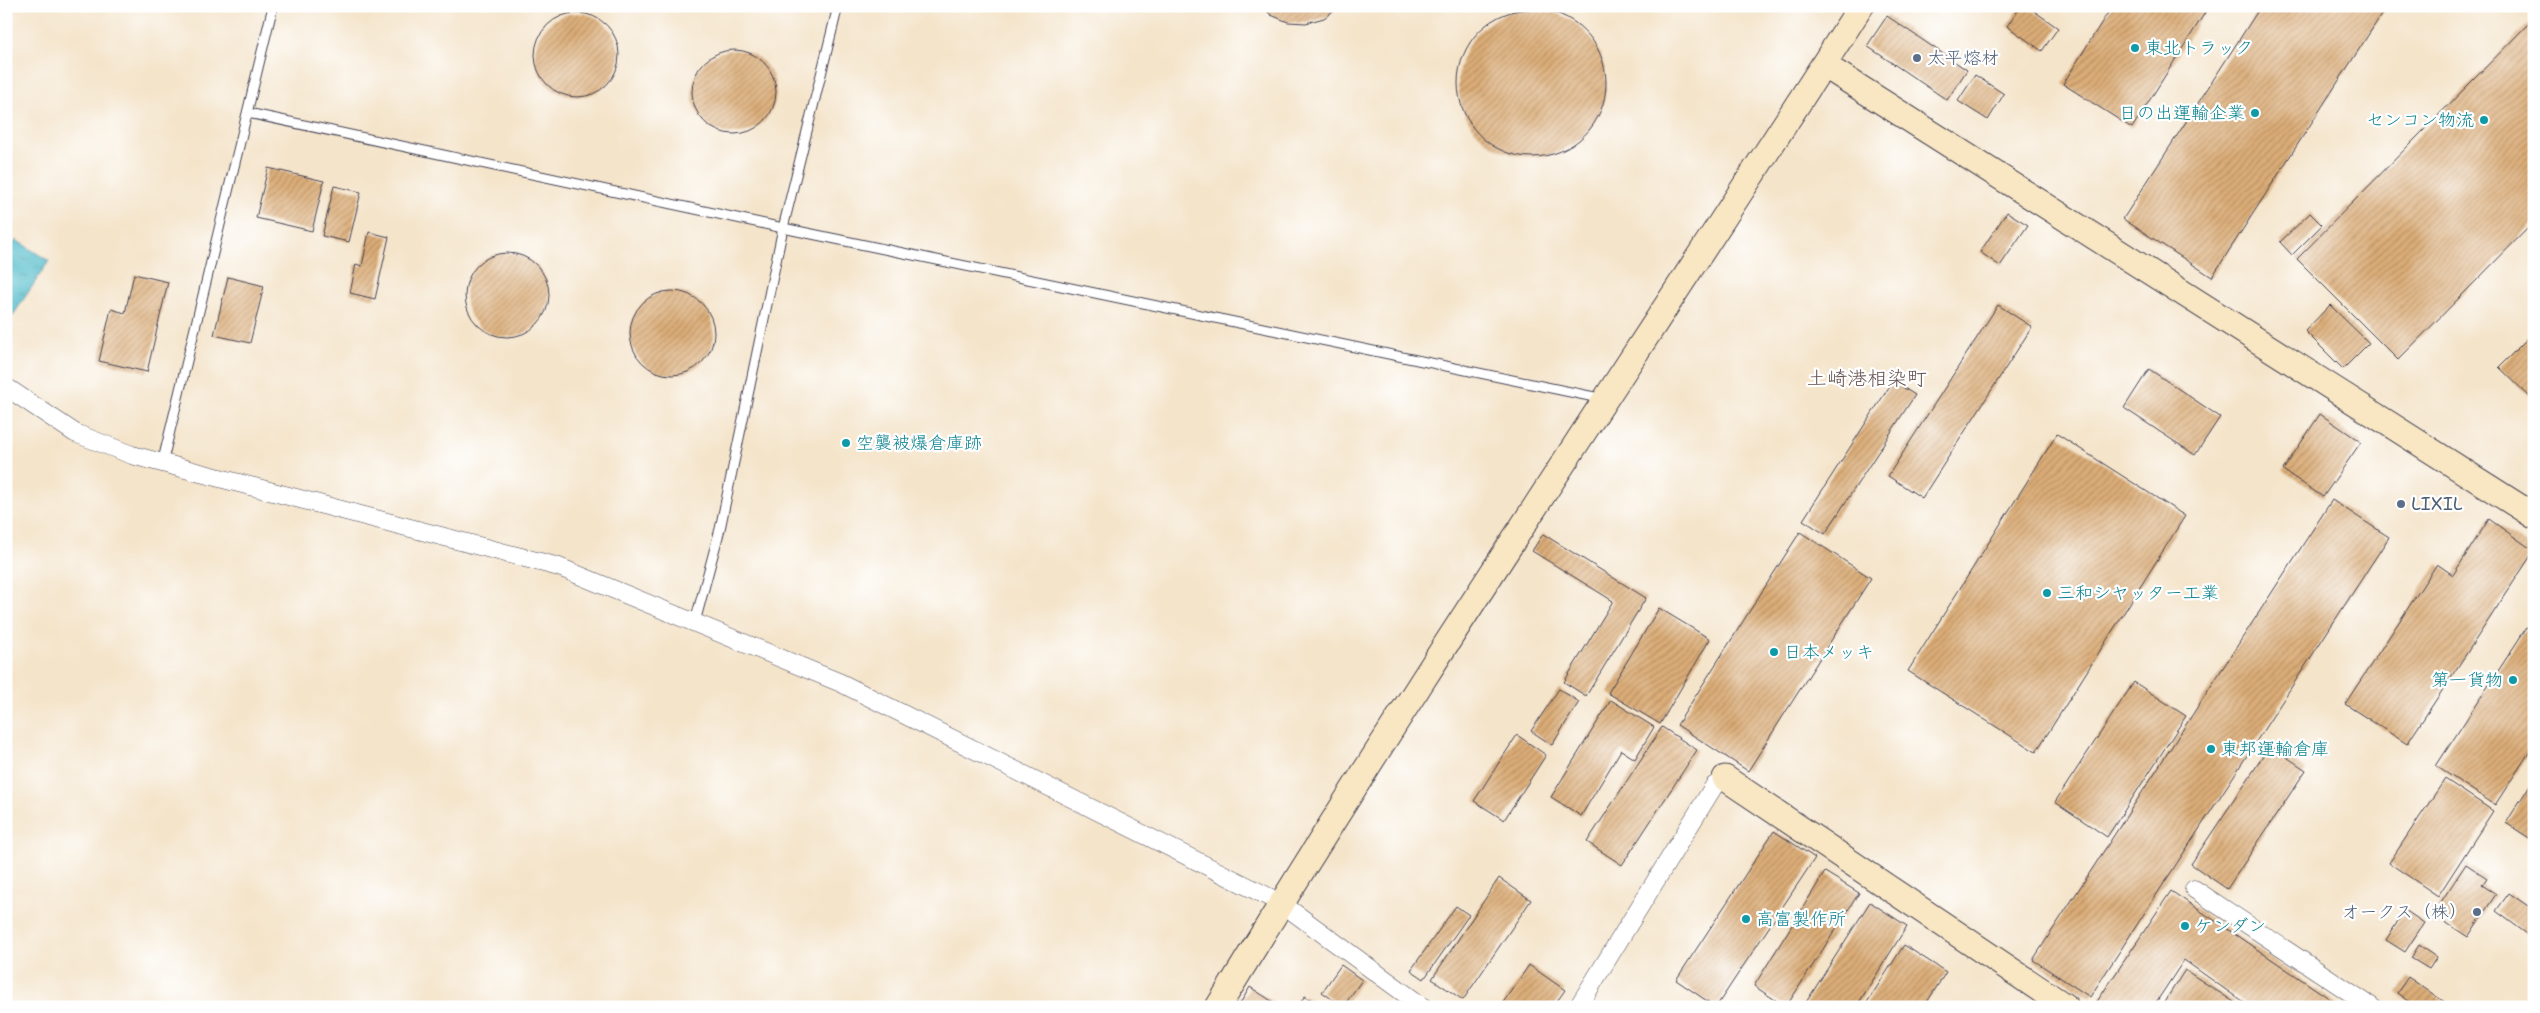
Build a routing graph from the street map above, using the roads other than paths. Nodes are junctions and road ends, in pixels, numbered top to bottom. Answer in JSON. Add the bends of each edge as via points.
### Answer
{"nodes":[{"id":1,"x":273,"y":6,"type":"edge"},
{"id":2,"x":838,"y":6,"type":"edge"},
{"id":3,"x":1861,"y":6,"type":"edge"},
{"id":4,"x":1824,"y":64,"type":"junction"},
{"id":5,"x":248,"y":112,"type":"junction"},
{"id":6,"x":783,"y":228,"type":"junction"},
{"id":7,"x":6,"y":387,"type":"edge"},
{"id":8,"x":1604,"y":399,"type":"junction"},
{"id":9,"x":162,"y":464,"type":"junction"},
{"id":10,"x":2534,"y":516,"type":"edge"},
{"id":11,"x":695,"y":622,"type":"junction"},
{"id":12,"x":1725,"y":778,"type":"joint"},
{"id":13,"x":2194,"y":889,"type":"dead end"},
{"id":14,"x":1281,"y":903,"type":"junction"},
{"id":15,"x":1218,"y":1007,"type":"edge"},
{"id":16,"x":1423,"y":1007,"type":"edge"},
{"id":17,"x":1578,"y":1007,"type":"edge"},
{"id":18,"x":2066,"y":1007,"type":"edge"},
{"id":19,"x":2372,"y":1007,"type":"edge"}],
"edges":[{"from":1,"to":5,"type":"lane"},
{"from":2,"to":6,"type":"lane"},
{"from":3,"to":4,"type":"street"},
{"from":4,"to":8,"type":"street"},
{"from":4,"to":10,"type":"street"},
{"from":5,"to":6,"type":"lane"},
{"from":5,"to":9,"type":"lane"},
{"from":6,"to":8,"type":"lane"},
{"from":6,"to":11,"type":"lane","via":[[720,528]]},
{"from":7,"to":9,"type":"street","via":[[75,433]]},
{"from":8,"to":14,"type":"street"},
{"from":9,"to":11,"type":"street","via":[[559,568]]},
{"from":11,"to":14,"type":"street","via":[[841,683]]},
{"from":12,"to":17,"type":"street","via":[[1714,786]]},
{"from":12,"to":18,"type":"street"},
{"from":13,"to":19,"type":"street"},
{"from":14,"to":15,"type":"street"},
{"from":14,"to":16,"type":"street"}]}
